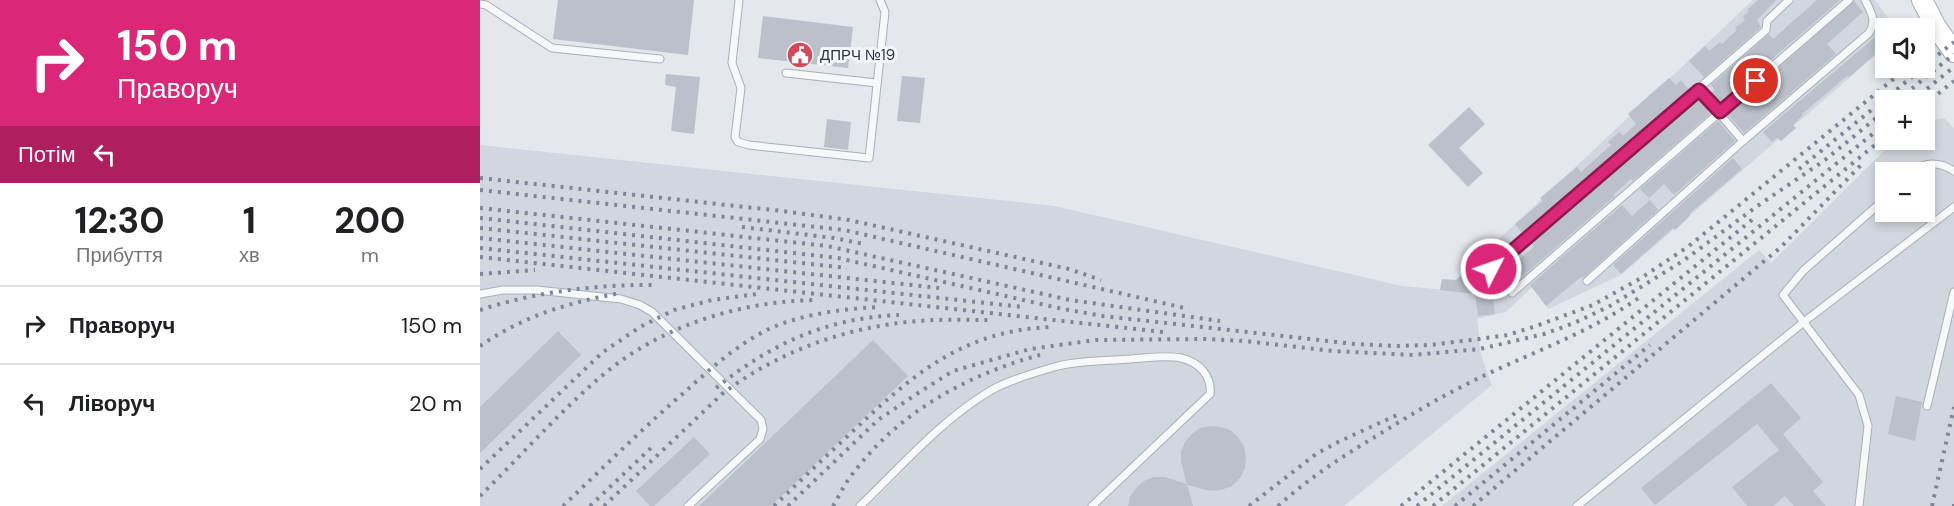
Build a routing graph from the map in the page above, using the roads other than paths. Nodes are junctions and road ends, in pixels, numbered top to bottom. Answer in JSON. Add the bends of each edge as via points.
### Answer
{"nodes":[{"id":1,"x":739,"y":0,"type":"edge"},
{"id":2,"x":880,"y":0,"type":"edge"},
{"id":3,"x":1789,"y":0,"type":"edge"},
{"id":4,"x":1849,"y":0,"type":"edge"},
{"id":5,"x":1865,"y":0,"type":"edge"},
{"id":6,"x":1922,"y":0,"type":"edge"},
{"id":7,"x":480,"y":4,"type":"edge"},
{"id":8,"x":1954,"y":52,"type":"edge"},
{"id":9,"x":660,"y":59,"type":"dead end"},
{"id":10,"x":786,"y":73,"type":"dead end"},
{"id":11,"x":877,"y":83,"type":"junction"},
{"id":12,"x":1699,"y":90,"type":"junction"},
{"id":13,"x":1720,"y":112,"type":"junction"},
{"id":14,"x":1743,"y":141,"type":"junction"},
{"id":15,"x":1935,"y":164,"type":"edge"},
{"id":16,"x":1954,"y":171,"type":"edge"},
{"id":17,"x":1954,"y":207,"type":"edge"},
{"id":18,"x":1875,"y":208,"type":"edge"},
{"id":19,"x":1587,"y":281,"type":"dead end"},
{"id":20,"x":1954,"y":292,"type":"edge"},
{"id":21,"x":480,"y":294,"type":"edge"},
{"id":22,"x":1805,"y":321,"type":"junction"},
{"id":23,"x":1927,"y":406,"type":"dead end"},
{"id":24,"x":688,"y":506,"type":"edge"},
{"id":25,"x":860,"y":506,"type":"edge"},
{"id":26,"x":1092,"y":506,"type":"edge"},
{"id":27,"x":1577,"y":506,"type":"edge"},
{"id":28,"x":1859,"y":506,"type":"edge"}],
"edges":[{"from":1,"to":11,"type":"lane","via":[[732,63],[741,88],[735,137],[738,142],[869,158]]},
{"from":2,"to":11,"type":"lane","via":[[885,12]]},
{"from":3,"to":12,"type":"lane","via":[[1767,21],[1766,30]]},
{"from":4,"to":13,"type":"lane"},
{"from":5,"to":14,"type":"lane","via":[[1874,18],[1869,33]]},
{"from":6,"to":8,"type":"main road"},
{"from":7,"to":9,"type":"lane","via":[[552,48]]},
{"from":10,"to":11,"type":"lane"},
{"from":12,"to":13,"type":"lane"},
{"from":12,"to":13,"type":"lane","via":[[1491,269],[1512,293]]},
{"from":13,"to":14,"type":"lane"},
{"from":14,"to":19,"type":"lane"},
{"from":15,"to":16,"type":"lane"},
{"from":17,"to":22,"type":"lane"},
{"from":18,"to":22,"type":"lane","via":[[1803,271],[1783,295]]},
{"from":20,"to":23,"type":"lane"},
{"from":21,"to":24,"type":"lane","via":[[537,290],[621,299],[640,305],[652,312],[761,420],[760,439]]},
{"from":22,"to":27,"type":"lane"},
{"from":22,"to":28,"type":"lane","via":[[1859,395],[1868,426]]},
{"from":25,"to":26,"type":"lane","via":[[953,416],[992,390],[1078,362],[1165,357],[1194,363],[1206,374],[1210,394]]}]}
